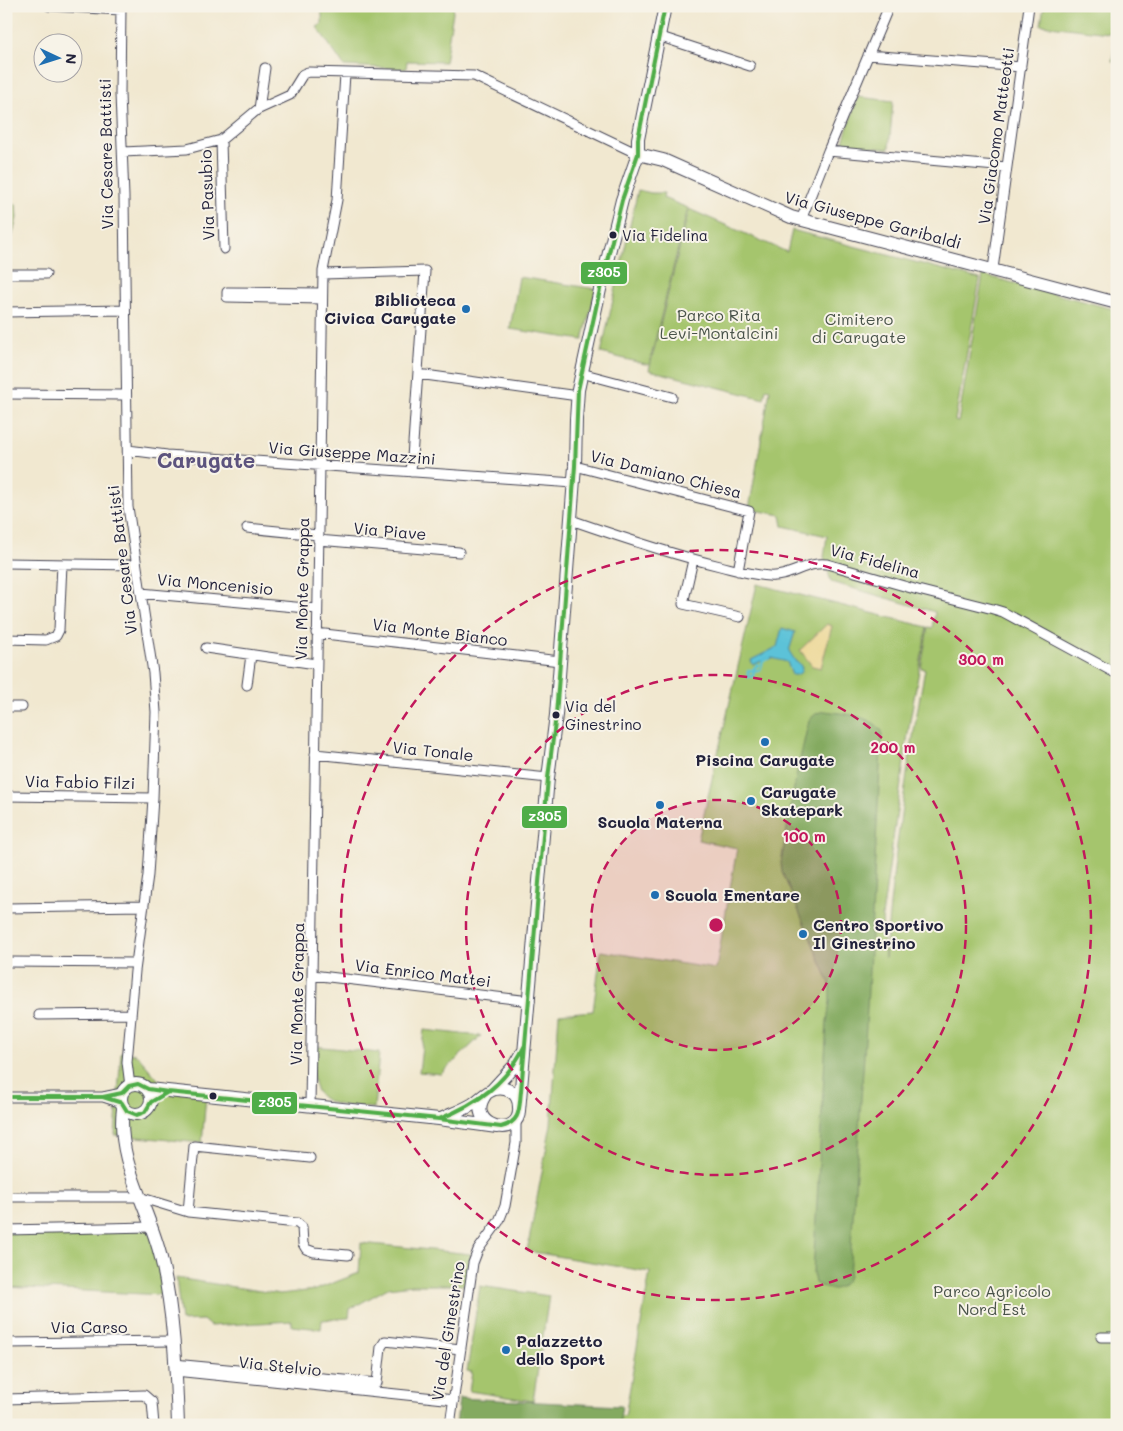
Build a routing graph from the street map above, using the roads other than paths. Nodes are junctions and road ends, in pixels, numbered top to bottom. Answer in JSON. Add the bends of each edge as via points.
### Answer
{"nodes":[{"id":1,"x":49,"y":6,"type":"edge"},
{"id":2,"x":665,"y":6,"type":"edge"},
{"id":3,"x":889,"y":6,"type":"edge"},
{"id":4,"x":1029,"y":6,"type":"edge"},
{"id":5,"x":121,"y":8,"type":"edge"},
{"id":6,"x":658,"y":36,"type":"junction"},
{"id":7,"x":868,"y":55,"type":"junction"},
{"id":8,"x":750,"y":66,"type":"dead end"},
{"id":9,"x":1021,"y":67,"type":"junction"},
{"id":10,"x":265,"y":68,"type":"dead end"},
{"id":11,"x":345,"y":74,"type":"junction"},
{"id":12,"x":259,"y":109,"type":"junction"},
{"id":13,"x":221,"y":140,"type":"junction"},
{"id":14,"x":828,"y":151,"type":"junction"},
{"id":15,"x":123,"y":152,"type":"junction"},
{"id":16,"x":638,"y":154,"type":"junction"},
{"id":17,"x":1007,"y":167,"type":"junction"},
{"id":18,"x":801,"y":220,"type":"junction"},
{"id":19,"x":224,"y":249,"type":"dead end"},
{"id":20,"x":994,"y":269,"type":"junction"},
{"id":21,"x":6,"y":274,"type":"edge"},
{"id":22,"x":46,"y":274,"type":"dead end"},
{"id":23,"x":323,"y":274,"type":"junction"},
{"id":24,"x":322,"y":296,"type":"junction"},
{"id":25,"x":1117,"y":303,"type":"edge"},
{"id":26,"x":125,"y":310,"type":"junction"},
{"id":27,"x":6,"y":312,"type":"edge"},
{"id":28,"x":581,"y":373,"type":"junction"},
{"id":29,"x":418,"y":374,"type":"junction"},
{"id":30,"x":6,"y":394,"type":"edge"},
{"id":31,"x":126,"y":395,"type":"junction"},
{"id":32,"x":578,"y":396,"type":"junction"},
{"id":33,"x":672,"y":397,"type":"dead end"},
{"id":34,"x":128,"y":450,"type":"junction"},
{"id":35,"x":319,"y":464,"type":"junction"},
{"id":36,"x":575,"y":466,"type":"junction"},
{"id":37,"x":411,"y":472,"type":"junction"},
{"id":38,"x":574,"y":483,"type":"junction"},
{"id":39,"x":571,"y":520,"type":"junction"},
{"id":40,"x":247,"y":528,"type":"dead end"},
{"id":41,"x":318,"y":538,"type":"junction"},
{"id":42,"x":459,"y":552,"type":"dead end"},
{"id":43,"x":693,"y":560,"type":"junction"},
{"id":44,"x":6,"y":563,"type":"edge"},
{"id":45,"x":62,"y":564,"type":"junction"},
{"id":46,"x":136,"y":565,"type":"junction"},
{"id":47,"x":738,"y":570,"type":"junction"},
{"id":48,"x":141,"y":593,"type":"junction"},
{"id":49,"x":317,"y":609,"type":"junction"},
{"id":50,"x":740,"y":617,"type":"dead end"},
{"id":51,"x":316,"y":633,"type":"junction"},
{"id":52,"x":6,"y":638,"type":"edge"},
{"id":53,"x":206,"y":648,"type":"dead end"},
{"id":54,"x":251,"y":655,"type":"junction"},
{"id":55,"x":560,"y":662,"type":"junction"},
{"id":56,"x":316,"y":664,"type":"junction"},
{"id":57,"x":1117,"y":674,"type":"edge"},
{"id":58,"x":247,"y":686,"type":"dead end"},
{"id":59,"x":6,"y":707,"type":"edge"},
{"id":60,"x":22,"y":707,"type":"dead end"},
{"id":61,"x":315,"y":754,"type":"junction"},
{"id":62,"x":548,"y":778,"type":"junction"},
{"id":63,"x":6,"y":796,"type":"edge"},
{"id":64,"x":153,"y":798,"type":"junction"},
{"id":65,"x":144,"y":906,"type":"junction"},
{"id":66,"x":6,"y":908,"type":"edge"},
{"id":67,"x":8,"y":962,"type":"dead end"},
{"id":68,"x":136,"y":963,"type":"junction"},
{"id":69,"x":312,"y":975,"type":"junction"},
{"id":70,"x":530,"y":1001,"type":"junction"},
{"id":71,"x":130,"y":1014,"type":"junction"},
{"id":72,"x":39,"y":1015,"type":"dead end"},
{"id":73,"x":525,"y":1045,"type":"junction"},
{"id":74,"x":148,"y":1089,"type":"junction"},
{"id":75,"x":168,"y":1092,"type":"junction"},
{"id":76,"x":489,"y":1092,"type":"junction"},
{"id":77,"x":6,"y":1097,"type":"edge"},
{"id":78,"x":124,"y":1097,"type":"junction"},
{"id":79,"x":151,"y":1102,"type":"junction"},
{"id":80,"x":310,"y":1106,"type":"junction"},
{"id":81,"x":135,"y":1115,"type":"junction"},
{"id":82,"x":439,"y":1119,"type":"junction"},
{"id":83,"x":512,"y":1123,"type":"junction"},
{"id":84,"x":310,"y":1158,"type":"dead end"},
{"id":85,"x":130,"y":1169,"type":"junction"},
{"id":86,"x":13,"y":1197,"type":"dead end"},
{"id":87,"x":139,"y":1198,"type":"junction"},
{"id":88,"x":188,"y":1212,"type":"junction"},
{"id":89,"x":151,"y":1227,"type":"junction"},
{"id":90,"x":6,"y":1230,"type":"edge"},
{"id":91,"x":348,"y":1255,"type":"dead end"},
{"id":92,"x":1101,"y":1336,"type":"dead end"},
{"id":93,"x":1117,"y":1337,"type":"edge"},
{"id":94,"x":173,"y":1341,"type":"junction"},
{"id":95,"x":6,"y":1343,"type":"edge"},
{"id":96,"x":461,"y":1349,"type":"junction"},
{"id":97,"x":175,"y":1367,"type":"junction"},
{"id":98,"x":377,"y":1383,"type":"junction"},
{"id":99,"x":382,"y":1392,"type":"junction"},
{"id":100,"x":6,"y":1399,"type":"edge"},
{"id":101,"x":454,"y":1400,"type":"junction"},
{"id":102,"x":181,"y":1424,"type":"edge"},
{"id":103,"x":154,"y":1425,"type":"edge"},
{"id":104,"x":450,"y":1425,"type":"edge"}],
"edges":[{"from":1,"to":5,"type":"street"},
{"from":2,"to":6,"type":"street"},
{"from":3,"to":7,"type":"street"},
{"from":4,"to":9,"type":"street","name":"Via Giacomo Matteotti"},
{"from":5,"to":15,"type":"street","name":"Via Cesare Battisti"},
{"from":6,"to":8,"type":"street"},
{"from":6,"to":16,"type":"street","via":[[638,139]]},
{"from":7,"to":9,"type":"street"},
{"from":7,"to":14,"type":"street"},
{"from":9,"to":17,"type":"street","name":"Via Giacomo Matteotti"},
{"from":10,"to":12,"type":"street"},
{"from":11,"to":12,"type":"street","name":"Via Giuseppe Garibaldi","via":[[304,73],[290,95]]},
{"from":11,"to":16,"type":"street","name":"Via Giuseppe Garibaldi","via":[[474,76]]},
{"from":11,"to":23,"type":"street","name":"Via Monte Grappa","via":[[337,200]]},
{"from":12,"to":13,"type":"street"},
{"from":13,"to":15,"type":"street","via":[[187,149]]},
{"from":13,"to":19,"type":"street","name":"Via Pasubio"},
{"from":14,"to":17,"type":"street"},
{"from":14,"to":18,"type":"street"},
{"from":15,"to":26,"type":"street","name":"Via Cesare Battisti"},
{"from":16,"to":18,"type":"street","name":"Via Giuseppe Garibaldi","via":[[662,160]]},
{"from":16,"to":28,"type":"street","via":[[622,200]]},
{"from":17,"to":20,"type":"street","name":"Via Giacomo Matteotti"},
{"from":18,"to":20,"type":"street","name":"Via Giuseppe Garibaldi"},
{"from":20,"to":25,"type":"street","name":"Via Giuseppe Garibaldi"},
{"from":21,"to":22,"type":"street"},
{"from":23,"to":24,"type":"street","name":"Via Monte Grappa"},
{"from":23,"to":29,"type":"street","via":[[426,271]]},
{"from":24,"to":24,"type":"street","via":[[227,292],[227,297]]},
{"from":24,"to":35,"type":"street","name":"Via Monte Grappa"},
{"from":26,"to":27,"type":"street"},
{"from":26,"to":31,"type":"street","name":"Via Cesare Battisti"},
{"from":28,"to":32,"type":"street"},
{"from":28,"to":33,"type":"street"},
{"from":29,"to":32,"type":"street"},
{"from":29,"to":37,"type":"street"},
{"from":30,"to":31,"type":"street"},
{"from":31,"to":34,"type":"street","name":"Via Cesare Battisti"},
{"from":32,"to":36,"type":"street"},
{"from":34,"to":35,"type":"street","name":"Via Giuseppe Mazzini"},
{"from":34,"to":46,"type":"street","name":"Via Cesare Battisti","via":[[128,507]]},
{"from":35,"to":37,"type":"street","name":"Via Giuseppe Mazzini"},
{"from":35,"to":41,"type":"street","name":"Via Monte Grappa"},
{"from":36,"to":38,"type":"street"},
{"from":36,"to":47,"type":"street","name":"Via Damiano Chiesa","via":[[749,511]]},
{"from":37,"to":38,"type":"street","name":"Via Giuseppe Mazzini"},
{"from":38,"to":39,"type":"street"},
{"from":39,"to":43,"type":"street","name":"Via Fidelina"},
{"from":39,"to":55,"type":"street","name":"Via del Ginestrino"},
{"from":40,"to":41,"type":"street","name":"Via Piave"},
{"from":41,"to":42,"type":"street","name":"Via Piave"},
{"from":41,"to":49,"type":"street","name":"Via Monte Grappa"},
{"from":43,"to":47,"type":"street","name":"Via Fidelina"},
{"from":43,"to":50,"type":"street","via":[[683,604]]},
{"from":44,"to":45,"type":"street"},
{"from":45,"to":46,"type":"street"},
{"from":45,"to":52,"type":"street","via":[[56,636],[46,640]]},
{"from":46,"to":48,"type":"street","name":"Via Cesare Battisti"},
{"from":47,"to":57,"type":"street","name":"Via Fidelina","via":[[777,576],[824,563],[993,609]]},
{"from":48,"to":49,"type":"street","name":"Via Moncenisio"},
{"from":48,"to":64,"type":"street","name":"Via Cesare Battisti","via":[[155,696]]},
{"from":49,"to":51,"type":"street","name":"Via Monte Grappa"},
{"from":51,"to":55,"type":"street","name":"Via Monte Bianco"},
{"from":51,"to":56,"type":"street","name":"Via Monte Grappa"},
{"from":53,"to":54,"type":"street"},
{"from":54,"to":56,"type":"street"},
{"from":54,"to":58,"type":"street"},
{"from":55,"to":62,"type":"street","name":"Via del Ginestrino"},
{"from":56,"to":61,"type":"street","name":"Via Monte Grappa"},
{"from":59,"to":60,"type":"street"},
{"from":61,"to":62,"type":"street","name":"Via Tonale"},
{"from":61,"to":69,"type":"street","name":"Via Monte Grappa"},
{"from":62,"to":70,"type":"street","name":"Via del Ginestrino"},
{"from":63,"to":64,"type":"street","name":"Via Fabio Filzi"},
{"from":64,"to":65,"type":"street","name":"Via Cesare Battisti"},
{"from":65,"to":66,"type":"street"},
{"from":65,"to":68,"type":"street","name":"Via Cesare Battisti"},
{"from":67,"to":68,"type":"street"},
{"from":68,"to":71,"type":"street","name":"Via Cesare Battisti"},
{"from":69,"to":70,"type":"street","name":"Via Enrico Mattei"},
{"from":69,"to":80,"type":"street","name":"Via Monte Grappa"},
{"from":70,"to":73,"type":"street","name":"Via del Ginestrino"},
{"from":71,"to":72,"type":"street"},
{"from":71,"to":78,"type":"street","name":"Via Cesare Battisti"},
{"from":73,"to":76,"type":"street","name":"Via del Ginestrino","via":[[518,1062]]},
{"from":73,"to":83,"type":"street","name":"Via del Ginestrino"},
{"from":74,"to":75,"type":"street"},
{"from":74,"to":78,"type":"street","via":[[140,1084]]},
{"from":74,"to":79,"type":"street"},
{"from":75,"to":79,"type":"street"},
{"from":75,"to":80,"type":"street"},
{"from":76,"to":82,"type":"street","name":"Via del Ginestrino","via":[[466,1108]]},
{"from":76,"to":83,"type":"street","via":[[503,1088],[513,1093],[518,1100]]},
{"from":76,"to":83,"type":"street","via":[[481,1104],[486,1122]]},
{"from":77,"to":78,"type":"street"},
{"from":78,"to":81,"type":"street","via":[[128,1112]]},
{"from":78,"to":85,"type":"street","name":"Via Cesare Battisti","via":[[122,1124]]},
{"from":79,"to":81,"type":"street","via":[[145,1112]]},
{"from":80,"to":82,"type":"street"},
{"from":81,"to":85,"type":"street","name":"Via Cesare Battisti","via":[[129,1131]]},
{"from":82,"to":83,"type":"street"},
{"from":83,"to":96,"type":"street","name":"Via del Ginestrino","via":[[515,1156],[504,1212],[473,1263]]},
{"from":84,"to":88,"type":"street","via":[[194,1146]]},
{"from":85,"to":87,"type":"street","name":"Via Cesare Battisti"},
{"from":86,"to":87,"type":"street"},
{"from":87,"to":88,"type":"street"},
{"from":87,"to":89,"type":"street","name":"Via Cesare Battisti"},
{"from":88,"to":91,"type":"street","via":[[299,1224],[306,1250]]},
{"from":89,"to":90,"type":"street"},
{"from":89,"to":94,"type":"street","name":"Via Cesare Battisti","via":[[166,1280]]},
{"from":92,"to":93,"type":"street"},
{"from":94,"to":95,"type":"street","name":"Via Carso"},
{"from":94,"to":97,"type":"street","name":"Via Cesare Battisti"},
{"from":96,"to":98,"type":"street","via":[[385,1341],[381,1347]]},
{"from":96,"to":101,"type":"street","name":"Via del Ginestrino"},
{"from":97,"to":98,"type":"street","name":"Via Stelvio"},
{"from":97,"to":99,"type":"street","name":"Via Stelvio"},
{"from":97,"to":102,"type":"street","name":"Via Cesare Battisti"},
{"from":98,"to":99,"type":"street"},
{"from":99,"to":101,"type":"street","name":"Via Stelvio"},
{"from":100,"to":103,"type":"street","via":[[144,1395],[152,1402]]},
{"from":101,"to":104,"type":"street","name":"Via del Ginestrino"}]}
